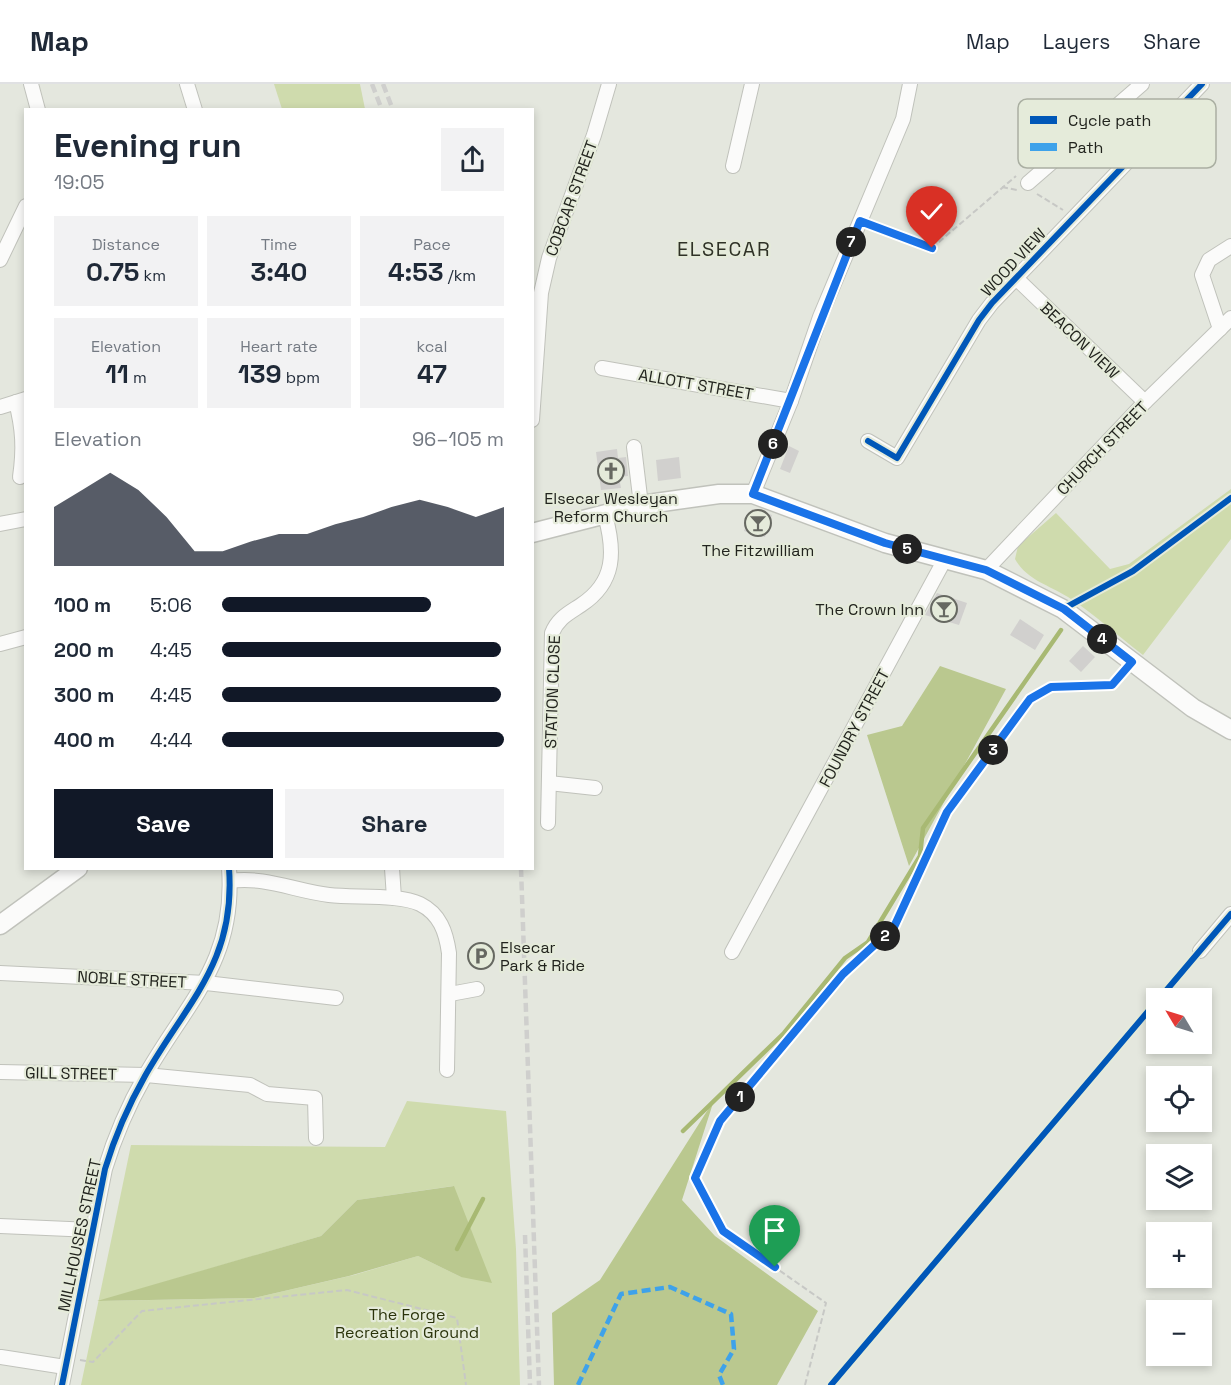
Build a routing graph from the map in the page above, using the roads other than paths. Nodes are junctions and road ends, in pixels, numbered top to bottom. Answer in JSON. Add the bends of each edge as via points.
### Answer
{"nodes":[{"id":1,"x":31,"y":84,"type":"edge"},
{"id":2,"x":188,"y":84,"type":"edge"},
{"id":3,"x":609,"y":84,"type":"edge"},
{"id":4,"x":752,"y":84,"type":"edge"},
{"id":5,"x":910,"y":84,"type":"edge"},
{"id":6,"x":1142,"y":84,"type":"edge"},
{"id":7,"x":1202,"y":84,"type":"edge"},
{"id":8,"x":1126,"y":99,"type":"edge"},
{"id":9,"x":1188,"y":99,"type":"edge"},
{"id":10,"x":37,"y":108,"type":"edge"},
{"id":11,"x":194,"y":108,"type":"edge"},
{"id":12,"x":733,"y":165,"type":"dead end"},
{"id":13,"x":1051,"y":168,"type":"edge"},
{"id":14,"x":1121,"y":168,"type":"edge"},
{"id":15,"x":1028,"y":189,"type":"road end"},
{"id":16,"x":24,"y":210,"type":"edge"},
{"id":17,"x":1231,"y":246,"type":"edge"},
{"id":18,"x":0,"y":260,"type":"edge"},
{"id":19,"x":1016,"y":278,"type":"junction"},
{"id":20,"x":1231,"y":318,"type":"edge"},
{"id":21,"x":1220,"y":329,"type":"junction"},
{"id":22,"x":602,"y":368,"type":"dead end"},
{"id":23,"x":534,"y":392,"type":"edge"},
{"id":24,"x":21,"y":401,"type":"edge"},
{"id":25,"x":791,"y":401,"type":"junction"},
{"id":26,"x":1144,"y":402,"type":"junction"},
{"id":27,"x":0,"y":406,"type":"edge"},
{"id":28,"x":868,"y":441,"type":"dead end"},
{"id":29,"x":634,"y":447,"type":"dead end"},
{"id":30,"x":20,"y":477,"type":"dead end"},
{"id":31,"x":753,"y":494,"type":"junction"},
{"id":32,"x":641,"y":505,"type":"junction"},
{"id":33,"x":605,"y":514,"type":"junction"},
{"id":34,"x":24,"y":519,"type":"edge"},
{"id":35,"x":0,"y":524,"type":"edge"},
{"id":36,"x":534,"y":532,"type":"edge"},
{"id":37,"x":945,"y":559,"type":"junction"},
{"id":38,"x":986,"y":570,"type":"junction"},
{"id":39,"x":24,"y":638,"type":"edge"},
{"id":40,"x":0,"y":644,"type":"edge"},
{"id":41,"x":1231,"y":730,"type":"edge"},
{"id":42,"x":549,"y":783,"type":"junction"},
{"id":43,"x":595,"y":788,"type":"dead end"},
{"id":44,"x":548,"y":823,"type":"dead end"},
{"id":45,"x":75,"y":870,"type":"edge"},
{"id":46,"x":392,"y":870,"type":"edge"},
{"id":47,"x":230,"y":875,"type":"edge"},
{"id":48,"x":394,"y":898,"type":"junction"},
{"id":49,"x":1231,"y":914,"type":"edge"},
{"id":50,"x":0,"y":925,"type":"edge"},
{"id":51,"x":1200,"y":951,"type":"dead end"},
{"id":52,"x":732,"y":952,"type":"dead end"},
{"id":53,"x":0,"y":974,"type":"edge"},
{"id":54,"x":206,"y":982,"type":"junction"},
{"id":55,"x":477,"y":990,"type":"dead end"},
{"id":56,"x":450,"y":994,"type":"junction"},
{"id":57,"x":336,"y":998,"type":"dead end"},
{"id":58,"x":447,"y":1070,"type":"dead end"},
{"id":59,"x":0,"y":1072,"type":"edge"},
{"id":60,"x":146,"y":1075,"type":"junction"},
{"id":61,"x":316,"y":1138,"type":"dead end"},
{"id":62,"x":0,"y":1226,"type":"edge"},
{"id":63,"x":92,"y":1230,"type":"junction"},
{"id":64,"x":1,"y":1357,"type":"edge"},
{"id":65,"x":66,"y":1362,"type":"junction"},
{"id":66,"x":62,"y":1385,"type":"edge"}],
"edges":[{"from":1,"to":10,"type":"street"},
{"from":2,"to":11,"type":"street"},
{"from":3,"to":23,"type":"street","name":"COBCAR STREET","via":[[549,258],[541,293]]},
{"from":4,"to":12,"type":"street"},
{"from":5,"to":25,"type":"street","via":[[903,119],[820,317]]},
{"from":6,"to":8,"type":"street"},
{"from":7,"to":9,"type":"street","name":"WOOD VIEW"},
{"from":13,"to":15,"type":"street"},
{"from":14,"to":19,"type":"street","name":"WOOD VIEW"},
{"from":16,"to":18,"type":"street"},
{"from":17,"to":21,"type":"street","via":[[1209,260],[1202,275]]},
{"from":19,"to":26,"type":"street","name":"BEACON VIEW"},
{"from":19,"to":28,"type":"street","name":"WOOD VIEW","via":[[979,320],[897,458]]},
{"from":20,"to":21,"type":"street","name":"CHURCH STREET"},
{"from":21,"to":26,"type":"street","name":"CHURCH STREET"},
{"from":22,"to":25,"type":"street","name":"ALLOTT STREET"},
{"from":24,"to":27,"type":"street"},
{"from":24,"to":30,"type":"street","via":[[24,447]]},
{"from":25,"to":31,"type":"street"},
{"from":26,"to":38,"type":"street","name":"CHURCH STREET"},
{"from":29,"to":32,"type":"street"},
{"from":31,"to":32,"type":"main road","via":[[718,494]]},
{"from":31,"to":37,"type":"main road","via":[[885,543]]},
{"from":32,"to":33,"type":"main road"},
{"from":33,"to":36,"type":"main road"},
{"from":33,"to":42,"type":"street","name":"STATION CLOSE","via":[[613,549],[607,579],[592,597],[562,618],[552,633]]},
{"from":34,"to":35,"type":"street"},
{"from":37,"to":38,"type":"main road"},
{"from":37,"to":52,"type":"street","name":"FOUNDRY STREET"},
{"from":38,"to":41,"type":"main road","via":[[1064,609],[1192,708]]},
{"from":39,"to":40,"type":"street"},
{"from":42,"to":43,"type":"street"},
{"from":42,"to":44,"type":"street","name":"STATION CLOSE"},
{"from":45,"to":50,"type":"main road"},
{"from":46,"to":48,"type":"street"},
{"from":47,"to":48,"type":"street","via":[[328,895]]},
{"from":47,"to":54,"type":"street","name":"MILLHOUSES STREET","via":[[224,939]]},
{"from":48,"to":56,"type":"street","via":[[421,905],[443,927],[449,953]]},
{"from":49,"to":51,"type":"street"},
{"from":53,"to":54,"type":"street","name":"NOBLE STREET"},
{"from":54,"to":57,"type":"street","name":"NOBLE STREET"},
{"from":54,"to":60,"type":"street","name":"MILLHOUSES STREET"},
{"from":55,"to":56,"type":"street"},
{"from":56,"to":58,"type":"street"},
{"from":59,"to":60,"type":"street","name":"GILL STREET"},
{"from":60,"to":61,"type":"street","name":"GILL STREET","via":[[250,1085],[267,1094],[315,1098]]},
{"from":60,"to":63,"type":"street","name":"MILLHOUSES STREET","via":[[116,1134]]},
{"from":62,"to":63,"type":"street"},
{"from":63,"to":65,"type":"street","name":"MILLHOUSES STREET"},
{"from":64,"to":65,"type":"street"},
{"from":65,"to":66,"type":"street","name":"MILLHOUSES STREET"}]}
